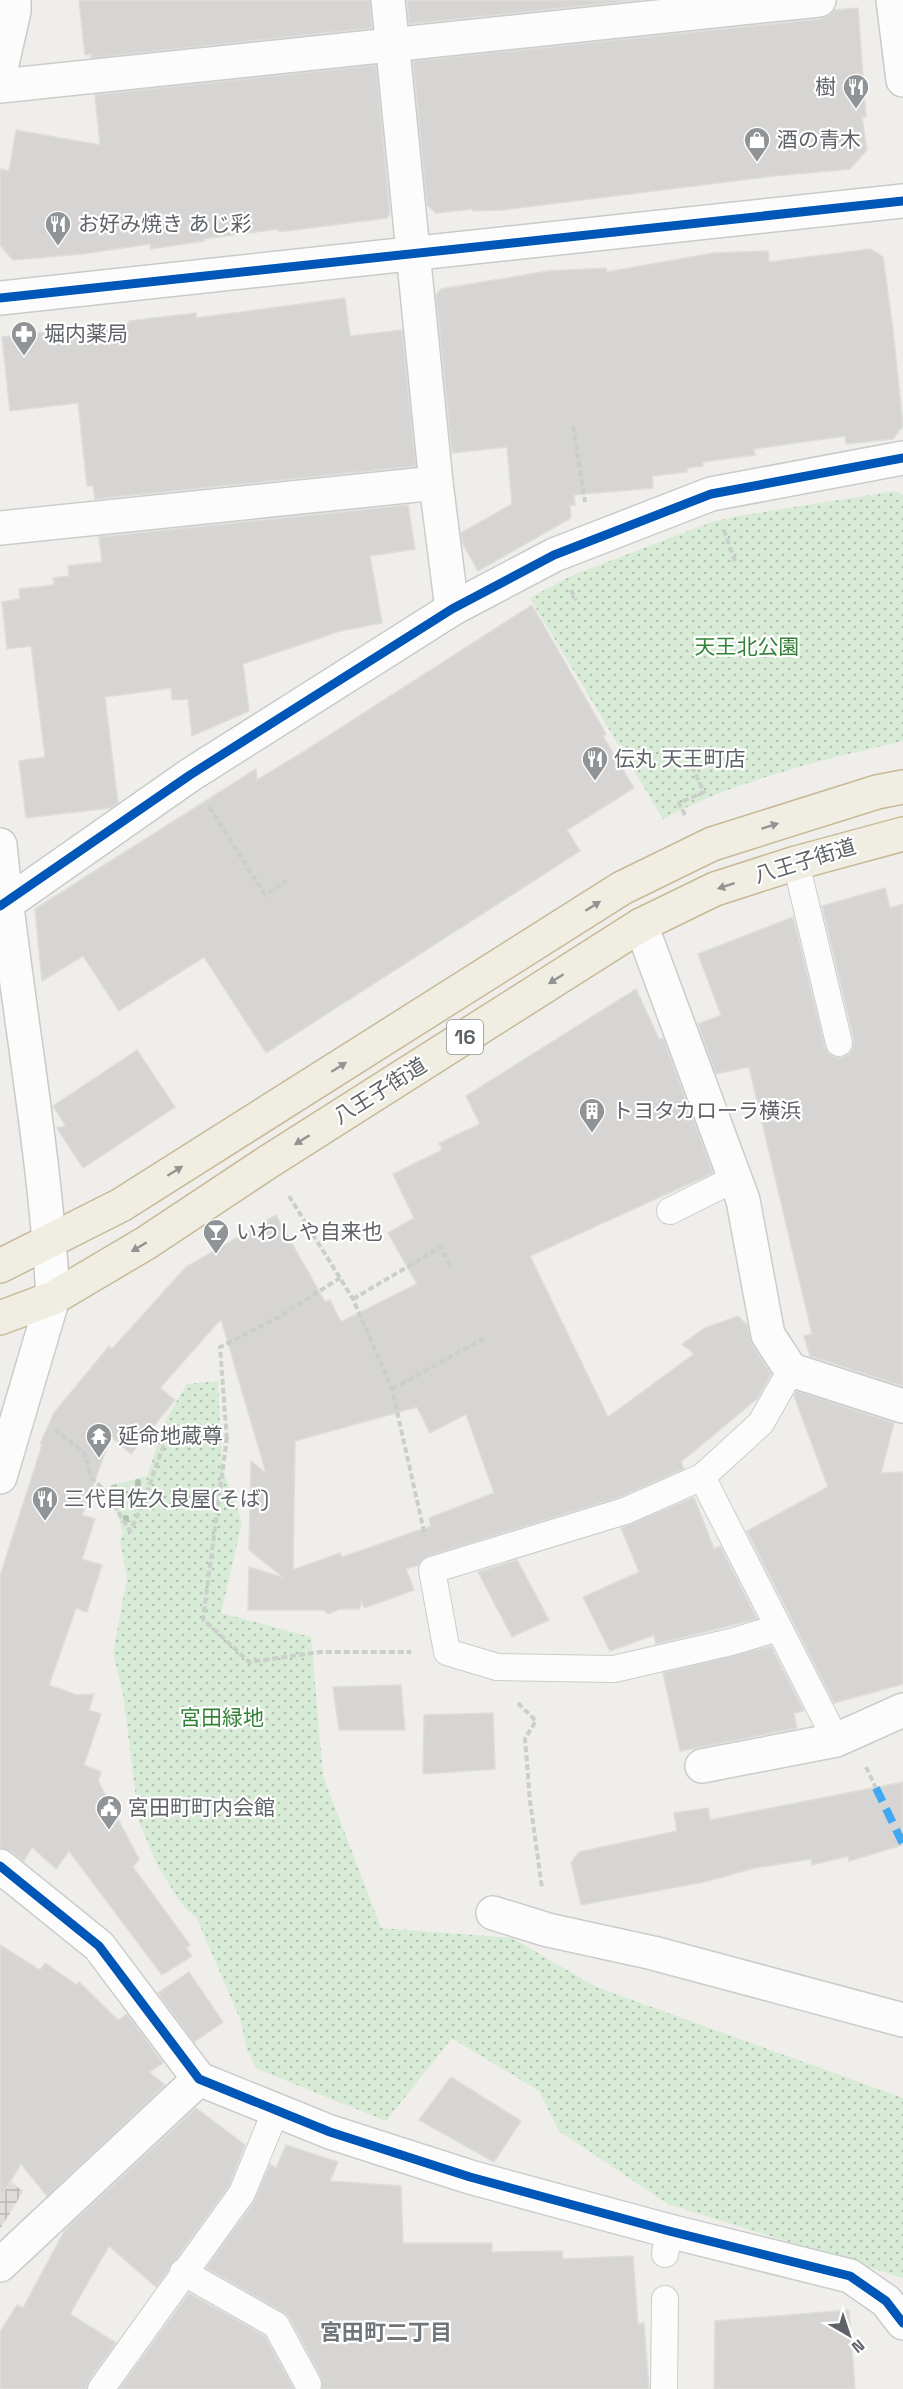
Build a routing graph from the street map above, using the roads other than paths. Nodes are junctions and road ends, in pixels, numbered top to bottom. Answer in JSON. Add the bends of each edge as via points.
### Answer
{"nodes":[{"id":1,"x":14,"y":0,"type":"edge"},
{"id":2,"x":388,"y":0,"type":"edge"},
{"id":3,"x":819,"y":0,"type":"edge"},
{"id":4,"x":893,"y":0,"type":"edge"},
{"id":5,"x":392,"y":44,"type":"junction"},
{"id":6,"x":0,"y":73,"type":"edge"},
{"id":7,"x":903,"y":80,"type":"edge"},
{"id":8,"x":0,"y":86,"type":"edge"},
{"id":9,"x":903,"y":201,"type":"edge"},
{"id":10,"x":413,"y":254,"type":"junction"},
{"id":11,"x":0,"y":298,"type":"edge"},
{"id":12,"x":903,"y":458,"type":"edge"},
{"id":13,"x":436,"y":483,"type":"junction"},
{"id":14,"x":0,"y":528,"type":"edge"},
{"id":15,"x":452,"y":609,"type":"junction"},
{"id":16,"x":903,"y":788,"type":"edge"},
{"id":17,"x":903,"y":834,"type":"edge"},
{"id":18,"x":0,"y":845,"type":"edge"},
{"id":19,"x":796,"y":862,"type":"junction"},
{"id":20,"x":3,"y":905,"type":"edge"},
{"id":21,"x":641,"y":925,"type":"junction"},
{"id":22,"x":839,"y":1043,"type":"dead end"},
{"id":23,"x":736,"y":1178,"type":"junction"},
{"id":24,"x":670,"y":1211,"type":"dead end"},
{"id":25,"x":50,"y":1240,"type":"junction"},
{"id":26,"x":0,"y":1266,"type":"edge"},
{"id":27,"x":53,"y":1298,"type":"junction"},
{"id":28,"x":0,"y":1318,"type":"edge"},
{"id":29,"x":791,"y":1370,"type":"junction"},
{"id":30,"x":903,"y":1406,"type":"edge"},
{"id":31,"x":0,"y":1477,"type":"edge"},
{"id":32,"x":702,"y":1477,"type":"junction"},
{"id":33,"x":778,"y":1628,"type":"junction"},
{"id":34,"x":903,"y":1710,"type":"edge"},
{"id":35,"x":836,"y":1740,"type":"junction"},
{"id":36,"x":702,"y":1766,"type":"dead end"},
{"id":37,"x":0,"y":1866,"type":"edge"},
{"id":38,"x":493,"y":1913,"type":"dead end"},
{"id":39,"x":903,"y":2020,"type":"edge"},
{"id":40,"x":199,"y":2079,"type":"junction"},
{"id":41,"x":276,"y":2110,"type":"junction"},
{"id":42,"x":0,"y":2265,"type":"edge"},
{"id":43,"x":183,"y":2272,"type":"junction"},
{"id":44,"x":665,"y":2300,"type":"dead end"},
{"id":45,"x":903,"y":2323,"type":"edge"},
{"id":46,"x":308,"y":2384,"type":"dead end"},
{"id":47,"x":103,"y":2388,"type":"edge"},
{"id":48,"x":664,"y":2389,"type":"edge"}],
"edges":[{"from":1,"to":6,"type":"street"},
{"from":2,"to":5,"type":"street"},
{"from":3,"to":5,"type":"street"},
{"from":4,"to":7,"type":"street"},
{"from":5,"to":8,"type":"street"},
{"from":5,"to":10,"type":"street"},
{"from":9,"to":10,"type":"street"},
{"from":10,"to":11,"type":"street"},
{"from":10,"to":13,"type":"street"},
{"from":12,"to":15,"type":"street","via":[[711,494],[554,555]]},
{"from":13,"to":14,"type":"street"},
{"from":13,"to":15,"type":"street"},
{"from":15,"to":20,"type":"street","via":[[190,776]]},
{"from":25,"to":16,"type":"highway","name":"八王子街道","number":"16","one_way":true,"via":[[121,1205],[622,888],[712,844],[877,792]]},
{"from":17,"to":19,"type":"highway","name":"八王子街道","number":"16"},
{"from":18,"to":20,"type":"street"},
{"from":19,"to":21,"type":"highway","name":"八王子街道","number":"16","one_way":true,"via":[[716,890]]},
{"from":19,"to":22,"type":"lane"},
{"from":20,"to":25,"type":"street"},
{"from":21,"to":23,"type":"street"},
{"from":21,"to":27,"type":"highway","name":"八王子街道","number":"16","one_way":true,"via":[[146,1243]]},
{"from":23,"to":24,"type":"lane"},
{"from":23,"to":29,"type":"street","via":[[768,1335]]},
{"from":25,"to":26,"type":"highway","name":"八王子街道","number":"16"},
{"from":25,"to":27,"type":"street"},
{"from":27,"to":28,"type":"highway","name":"八王子街道","number":"16"},
{"from":27,"to":31,"type":"street"},
{"from":29,"to":30,"type":"street"},
{"from":29,"to":32,"type":"lane","via":[[760,1423]]},
{"from":32,"to":33,"type":"lane"},
{"from":32,"to":33,"type":"lane","via":[[625,1511],[432,1570],[447,1652],[497,1666],[614,1669]]},
{"from":33,"to":35,"type":"lane"},
{"from":34,"to":35,"type":"street"},
{"from":35,"to":36,"type":"street"},
{"from":37,"to":40,"type":"street","via":[[99,1946]]},
{"from":38,"to":39,"type":"street"},
{"from":40,"to":41,"type":"street"},
{"from":40,"to":42,"type":"street"},
{"from":41,"to":43,"type":"lane","via":[[242,2193]]},
{"from":41,"to":45,"type":"street","via":[[330,2132],[667,2242],[850,2276],[886,2301]]},
{"from":43,"to":46,"type":"lane","via":[[276,2325]]},
{"from":43,"to":47,"type":"lane"},
{"from":44,"to":48,"type":"lane"}]}
